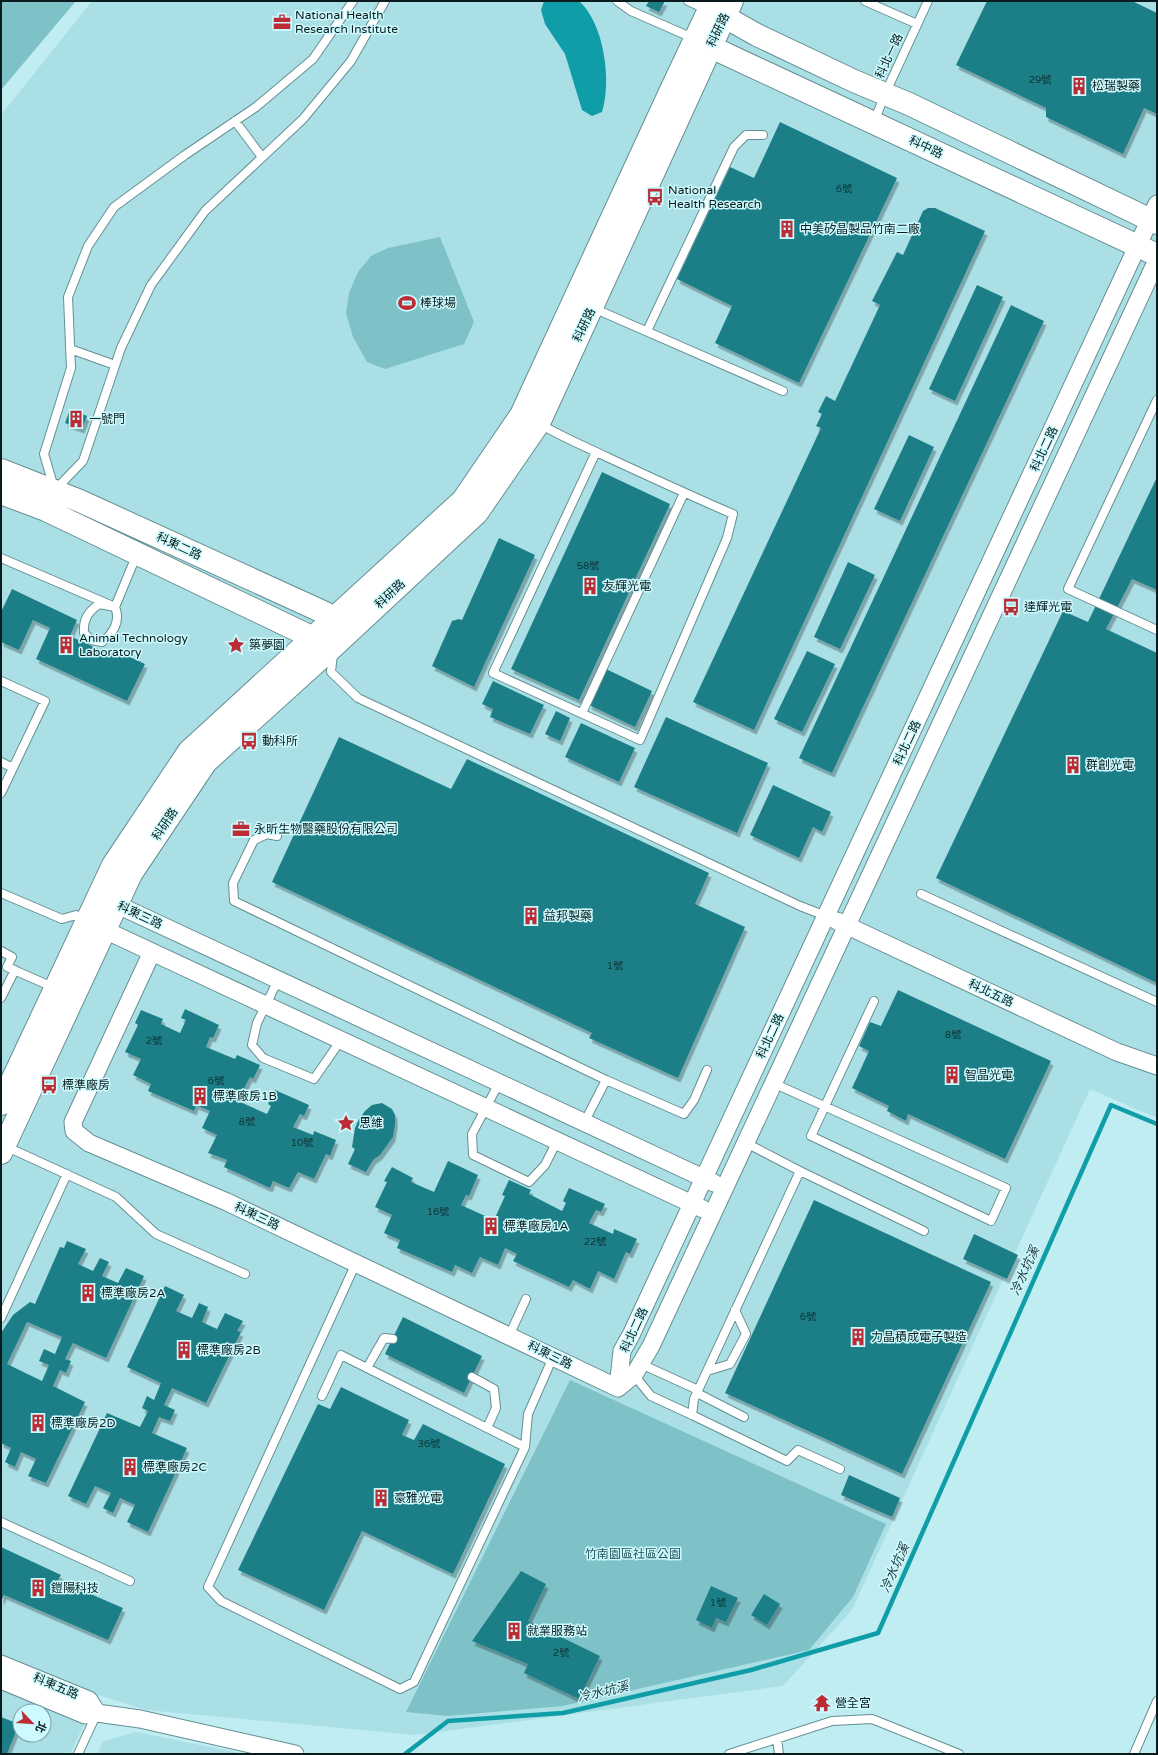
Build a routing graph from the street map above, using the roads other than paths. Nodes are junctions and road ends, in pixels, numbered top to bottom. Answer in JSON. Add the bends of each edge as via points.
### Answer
{"nodes":[{"id":1,"x":353,"y":1,"type":"edge"},
{"id":2,"x":385,"y":1,"type":"edge"},
{"id":3,"x":617,"y":1,"type":"edge"},
{"id":4,"x":688,"y":1,"type":"edge"},
{"id":5,"x":865,"y":1,"type":"edge"},
{"id":6,"x":928,"y":1,"type":"edge"},
{"id":7,"x":720,"y":7,"type":"edge"},
{"id":8,"x":917,"y":24,"type":"junction"},
{"id":9,"x":703,"y":43,"type":"junction"},
{"id":10,"x":885,"y":94,"type":"junction"},
{"id":11,"x":235,"y":121,"type":"junction"},
{"id":12,"x":873,"y":123,"type":"junction"},
{"id":13,"x":764,"y":135,"type":"dead end"},
{"id":14,"x":262,"y":157,"type":"junction"},
{"id":15,"x":1154,"y":216,"type":"edge"},
{"id":16,"x":1148,"y":250,"type":"edge"},
{"id":17,"x":1157,"y":260,"type":"edge"},
{"id":18,"x":592,"y":308,"type":"junction"},
{"id":19,"x":647,"y":331,"type":"junction"},
{"id":20,"x":70,"y":349,"type":"junction"},
{"id":21,"x":115,"y":365,"type":"junction"},
{"id":22,"x":783,"y":391,"type":"dead end"},
{"id":23,"x":1157,"y":400,"type":"edge"},
{"id":24,"x":539,"y":423,"type":"junction"},
{"id":25,"x":596,"y":452,"type":"junction"},
{"id":26,"x":1,"y":470,"type":"edge"},
{"id":27,"x":1,"y":492,"type":"edge"},
{"id":28,"x":684,"y":493,"type":"junction"},
{"id":29,"x":50,"y":501,"type":"junction"},
{"id":30,"x":149,"y":532,"type":"junction"},
{"id":31,"x":139,"y":554,"type":"junction"},
{"id":32,"x":1,"y":558,"type":"edge"},
{"id":33,"x":115,"y":607,"type":"junction"},
{"id":34,"x":335,"y":618,"type":"junction"},
{"id":35,"x":355,"y":627,"type":"junction"},
{"id":36,"x":1157,"y":630,"type":"edge"},
{"id":37,"x":314,"y":638,"type":"junction"},
{"id":38,"x":333,"y":647,"type":"junction"},
{"id":39,"x":1,"y":680,"type":"edge"},
{"id":40,"x":582,"y":713,"type":"junction"},
{"id":41,"x":1,"y":762,"type":"edge"},
{"id":42,"x":13,"y":768,"type":"junction"},
{"id":43,"x":1,"y":793,"type":"edge"},
{"id":44,"x":277,"y":836,"type":"dead end"},
{"id":45,"x":1,"y":893,"type":"edge"},
{"id":46,"x":921,"y":894,"type":"dead end"},
{"id":47,"x":108,"y":901,"type":"junction"},
{"id":48,"x":826,"y":916,"type":"junction"},
{"id":49,"x":96,"y":926,"type":"junction"},
{"id":50,"x":847,"y":926,"type":"junction"},
{"id":51,"x":1,"y":951,"type":"edge"},
{"id":52,"x":152,"y":952,"type":"junction"},
{"id":53,"x":15,"y":970,"type":"junction"},
{"id":54,"x":278,"y":980,"type":"junction"},
{"id":55,"x":56,"y":988,"type":"junction"},
{"id":56,"x":1,"y":998,"type":"edge"},
{"id":57,"x":874,"y":1001,"type":"dead end"},
{"id":58,"x":1157,"y":1002,"type":"edge"},
{"id":59,"x":265,"y":1005,"type":"junction"},
{"id":60,"x":341,"y":1040,"type":"junction"},
{"id":61,"x":1157,"y":1066,"type":"edge"},
{"id":62,"x":707,"y":1070,"type":"dead end"},
{"id":63,"x":606,"y":1080,"type":"junction"},
{"id":64,"x":499,"y":1083,"type":"junction"},
{"id":65,"x":773,"y":1083,"type":"junction"},
{"id":66,"x":1,"y":1104,"type":"edge"},
{"id":67,"x":824,"y":1107,"type":"junction"},
{"id":68,"x":486,"y":1108,"type":"junction"},
{"id":69,"x":584,"y":1123,"type":"junction"},
{"id":70,"x":557,"y":1141,"type":"junction"},
{"id":71,"x":746,"y":1143,"type":"junction"},
{"id":72,"x":3,"y":1150,"type":"edge"},
{"id":73,"x":800,"y":1171,"type":"junction"},
{"id":74,"x":67,"y":1174,"type":"junction"},
{"id":75,"x":704,"y":1178,"type":"junction"},
{"id":76,"x":725,"y":1188,"type":"junction"},
{"id":77,"x":692,"y":1204,"type":"junction"},
{"id":78,"x":713,"y":1214,"type":"junction"},
{"id":79,"x":924,"y":1231,"type":"dead end"},
{"id":80,"x":356,"y":1263,"type":"junction"},
{"id":81,"x":245,"y":1274,"type":"dead end"},
{"id":82,"x":526,"y":1299,"type":"dead end"},
{"id":83,"x":735,"y":1310,"type":"junction"},
{"id":84,"x":1,"y":1318,"type":"edge"},
{"id":85,"x":509,"y":1336,"type":"junction"},
{"id":86,"x":393,"y":1339,"type":"dead end"},
{"id":87,"x":553,"y":1357,"type":"junction"},
{"id":88,"x":367,"y":1368,"type":"junction"},
{"id":89,"x":637,"y":1370,"type":"junction"},
{"id":90,"x":707,"y":1371,"type":"junction"},
{"id":91,"x":472,"y":1377,"type":"dead end"},
{"id":92,"x":618,"y":1388,"type":"junction"},
{"id":93,"x":697,"y":1391,"type":"junction"},
{"id":94,"x":322,"y":1396,"type":"dead end"},
{"id":95,"x":692,"y":1415,"type":"junction"},
{"id":96,"x":744,"y":1416,"type":"dead end"},
{"id":97,"x":487,"y":1428,"type":"junction"},
{"id":98,"x":525,"y":1447,"type":"junction"},
{"id":99,"x":840,"y":1469,"type":"dead end"},
{"id":100,"x":1,"y":1522,"type":"edge"},
{"id":101,"x":130,"y":1581,"type":"dead end"},
{"id":102,"x":1,"y":1664,"type":"edge"},
{"id":103,"x":1,"y":1680,"type":"edge"},
{"id":104,"x":1157,"y":1701,"type":"edge"},
{"id":105,"x":97,"y":1713,"type":"junction"},
{"id":106,"x":777,"y":1739,"type":"junction"},
{"id":107,"x":78,"y":1754,"type":"edge"},
{"id":108,"x":295,"y":1754,"type":"edge"},
{"id":109,"x":729,"y":1754,"type":"edge"},
{"id":110,"x":780,"y":1754,"type":"edge"},
{"id":111,"x":959,"y":1754,"type":"edge"},
{"id":112,"x":1134,"y":1754,"type":"edge"}],
"edges":[{"from":1,"to":11,"type":"lane","via":[[313,58],[256,107]]},
{"from":2,"to":14,"type":"lane","via":[[351,61],[302,119]]},
{"from":3,"to":9,"type":"lane","via":[[631,11]]},
{"from":4,"to":7,"type":"lane"},
{"from":5,"to":8,"type":"lane"},
{"from":6,"to":8,"type":"lane","name":"科北一路"},
{"from":7,"to":9,"type":"street","name":"科研路"},
{"from":7,"to":10,"type":"street","via":[[757,35]]},
{"from":8,"to":10,"type":"lane","name":"科北一路"},
{"from":9,"to":12,"type":"street","name":"科中路"},
{"from":9,"to":18,"type":"street","name":"科研路"},
{"from":9,"to":34,"type":"street","name":"科研路","via":[[521,415],[463,500]]},
{"from":10,"to":12,"type":"lane","name":"科北一路"},
{"from":10,"to":15,"type":"street"},
{"from":11,"to":14,"type":"lane"},
{"from":11,"to":20,"type":"lane","via":[[114,207],[88,246],[68,297]]},
{"from":12,"to":16,"type":"street","name":"科中路"},
{"from":13,"to":19,"type":"lane","via":[[746,135],[734,148]]},
{"from":14,"to":21,"type":"lane","via":[[205,211],[151,285]]},
{"from":15,"to":16,"type":"street","name":"科北二路"},
{"from":16,"to":48,"type":"street","name":"科北二路"},
{"from":17,"to":50,"type":"street","name":"科北二路"},
{"from":18,"to":19,"type":"lane"},
{"from":18,"to":24,"type":"street","name":"科研路"},
{"from":19,"to":22,"type":"lane"},
{"from":20,"to":21,"type":"lane"},
{"from":20,"to":29,"type":"lane","via":[[71,368],[44,454]]},
{"from":21,"to":29,"type":"lane","via":[[83,461]]},
{"from":23,"to":36,"type":"lane","via":[[1068,589]]},
{"from":24,"to":25,"type":"lane","via":[[554,433]]},
{"from":24,"to":35,"type":"street","name":"科研路","via":[[477,513]]},
{"from":25,"to":28,"type":"lane"},
{"from":25,"to":40,"type":"lane","via":[[493,673]]},
{"from":26,"to":29,"type":"street","name":"科東二路"},
{"from":27,"to":29,"type":"street","name":"科東二路"},
{"from":28,"to":40,"type":"lane"},
{"from":28,"to":40,"type":"lane","via":[[733,514],[727,538],[640,740]]},
{"from":29,"to":30,"type":"street","name":"科東二路"},
{"from":29,"to":31,"type":"street","name":"科東二路"},
{"from":30,"to":31,"type":"street"},
{"from":30,"to":34,"type":"street","name":"科東二路"},
{"from":31,"to":33,"type":"lane"},
{"from":31,"to":37,"type":"street","name":"科東二路"},
{"from":32,"to":33,"type":"lane"},
{"from":33,"to":33,"type":"lane","via":[[117,623],[110,636],[102,642],[91,640],[84,633],[83,623],[89,611],[99,604]]},
{"from":34,"to":35,"type":"street","name":"科東二路"},
{"from":34,"to":37,"type":"street","name":"科研路"},
{"from":35,"to":38,"type":"street","name":"科研路"},
{"from":37,"to":38,"type":"street","name":"科東二路"},
{"from":37,"to":47,"type":"street","name":"科研路","via":[[189,751],[113,865]]},
{"from":38,"to":47,"type":"street","name":"科研路","via":[[206,762],[131,874]]},
{"from":38,"to":48,"type":"lane","via":[[331,672],[358,698]]},
{"from":39,"to":42,"type":"lane","via":[[45,701]]},
{"from":41,"to":42,"type":"lane"},
{"from":42,"to":43,"type":"lane"},
{"from":44,"to":63,"type":"lane","via":[[267,834],[254,840],[233,883],[234,901]]},
{"from":45,"to":49,"type":"lane","via":[[62,919],[76,915]]},
{"from":46,"to":58,"type":"lane"},
{"from":47,"to":49,"type":"street","name":"科研路"},
{"from":47,"to":54,"type":"street","name":"科東三路"},
{"from":48,"to":50,"type":"street","name":"科北五路"},
{"from":48,"to":75,"type":"street","name":"科北二路"},
{"from":49,"to":52,"type":"street"},
{"from":49,"to":55,"type":"street","name":"科研路"},
{"from":49,"to":72,"type":"street","name":"科研路"},
{"from":50,"to":61,"type":"street","name":"科北五路","via":[[1117,1052]]},
{"from":50,"to":65,"type":"street","name":"科北二路"},
{"from":51,"to":53,"type":"lane","via":[[12,957],[7,966]]},
{"from":52,"to":59,"type":"street"},
{"from":52,"to":80,"type":"street","name":"科東三路","via":[[73,1122],[74,1131],[89,1143],[228,1202]]},
{"from":53,"to":55,"type":"lane"},
{"from":53,"to":56,"type":"lane"},
{"from":54,"to":59,"type":"lane"},
{"from":54,"to":64,"type":"street","name":"科東三路"},
{"from":55,"to":66,"type":"street","name":"科研路"},
{"from":57,"to":67,"type":"lane"},
{"from":59,"to":60,"type":"street"},
{"from":59,"to":60,"type":"lane","via":[[257,1023],[252,1045],[263,1058],[314,1079]]},
{"from":60,"to":68,"type":"street"},
{"from":62,"to":63,"type":"lane","via":[[694,1100],[684,1114]]},
{"from":63,"to":69,"type":"lane"},
{"from":64,"to":68,"type":"lane"},
{"from":64,"to":69,"type":"street","name":"科東三路"},
{"from":65,"to":67,"type":"lane"},
{"from":65,"to":71,"type":"street","name":"科北二路"},
{"from":67,"to":67,"type":"lane","via":[[811,1136],[991,1221],[1006,1188]]},
{"from":68,"to":70,"type":"street"},
{"from":68,"to":70,"type":"lane","via":[[472,1134],[473,1155],[529,1182],[545,1165]]},
{"from":69,"to":75,"type":"street","name":"科東三路"},
{"from":70,"to":77,"type":"street"},
{"from":71,"to":73,"type":"lane"},
{"from":71,"to":76,"type":"street","name":"科北二路"},
{"from":72,"to":74,"type":"lane"},
{"from":73,"to":79,"type":"lane"},
{"from":73,"to":83,"type":"lane"},
{"from":74,"to":81,"type":"lane","via":[[116,1196],[156,1234]]},
{"from":74,"to":84,"type":"lane"},
{"from":75,"to":76,"type":"street","name":"科東三路"},
{"from":75,"to":77,"type":"street","name":"科北二路"},
{"from":76,"to":78,"type":"street","name":"科北二路"},
{"from":77,"to":78,"type":"street"},
{"from":77,"to":92,"type":"street","name":"科北二路","via":[[622,1351]]},
{"from":78,"to":89,"type":"street","name":"科北二路","via":[[651,1346]]},
{"from":80,"to":85,"type":"street","name":"科東三路"},
{"from":80,"to":98,"type":"lane","via":[[208,1587],[221,1601],[400,1689],[414,1682]]},
{"from":82,"to":85,"type":"lane"},
{"from":83,"to":90,"type":"lane"},
{"from":83,"to":90,"type":"lane","via":[[746,1334],[730,1364]]},
{"from":85,"to":87,"type":"street","name":"科東三路"},
{"from":86,"to":88,"type":"lane","via":[[384,1338]]},
{"from":87,"to":92,"type":"street","name":"科東三路"},
{"from":87,"to":98,"type":"lane","via":[[528,1414]]},
{"from":88,"to":94,"type":"lane","via":[[341,1355]]},
{"from":88,"to":97,"type":"lane"},
{"from":89,"to":92,"type":"street","name":"科北二路"},
{"from":89,"to":93,"type":"lane"},
{"from":89,"to":95,"type":"lane","via":[[651,1396]]},
{"from":90,"to":93,"type":"lane"},
{"from":91,"to":97,"type":"lane","via":[[494,1389],[496,1408]]},
{"from":93,"to":95,"type":"lane"},
{"from":93,"to":96,"type":"lane"},
{"from":95,"to":99,"type":"lane","via":[[787,1461],[798,1450]]},
{"from":97,"to":98,"type":"lane"},
{"from":100,"to":101,"type":"lane"},
{"from":102,"to":105,"type":"street","name":"科東五路","via":[[89,1700]]},
{"from":103,"to":105,"type":"street","name":"科東五路","via":[[84,1716]]},
{"from":104,"to":112,"type":"lane"},
{"from":105,"to":107,"type":"lane"},
{"from":105,"to":108,"type":"street"},
{"from":106,"to":109,"type":"lane"},
{"from":106,"to":110,"type":"lane"},
{"from":106,"to":111,"type":"lane","via":[[832,1721],[872,1719]]}]}
